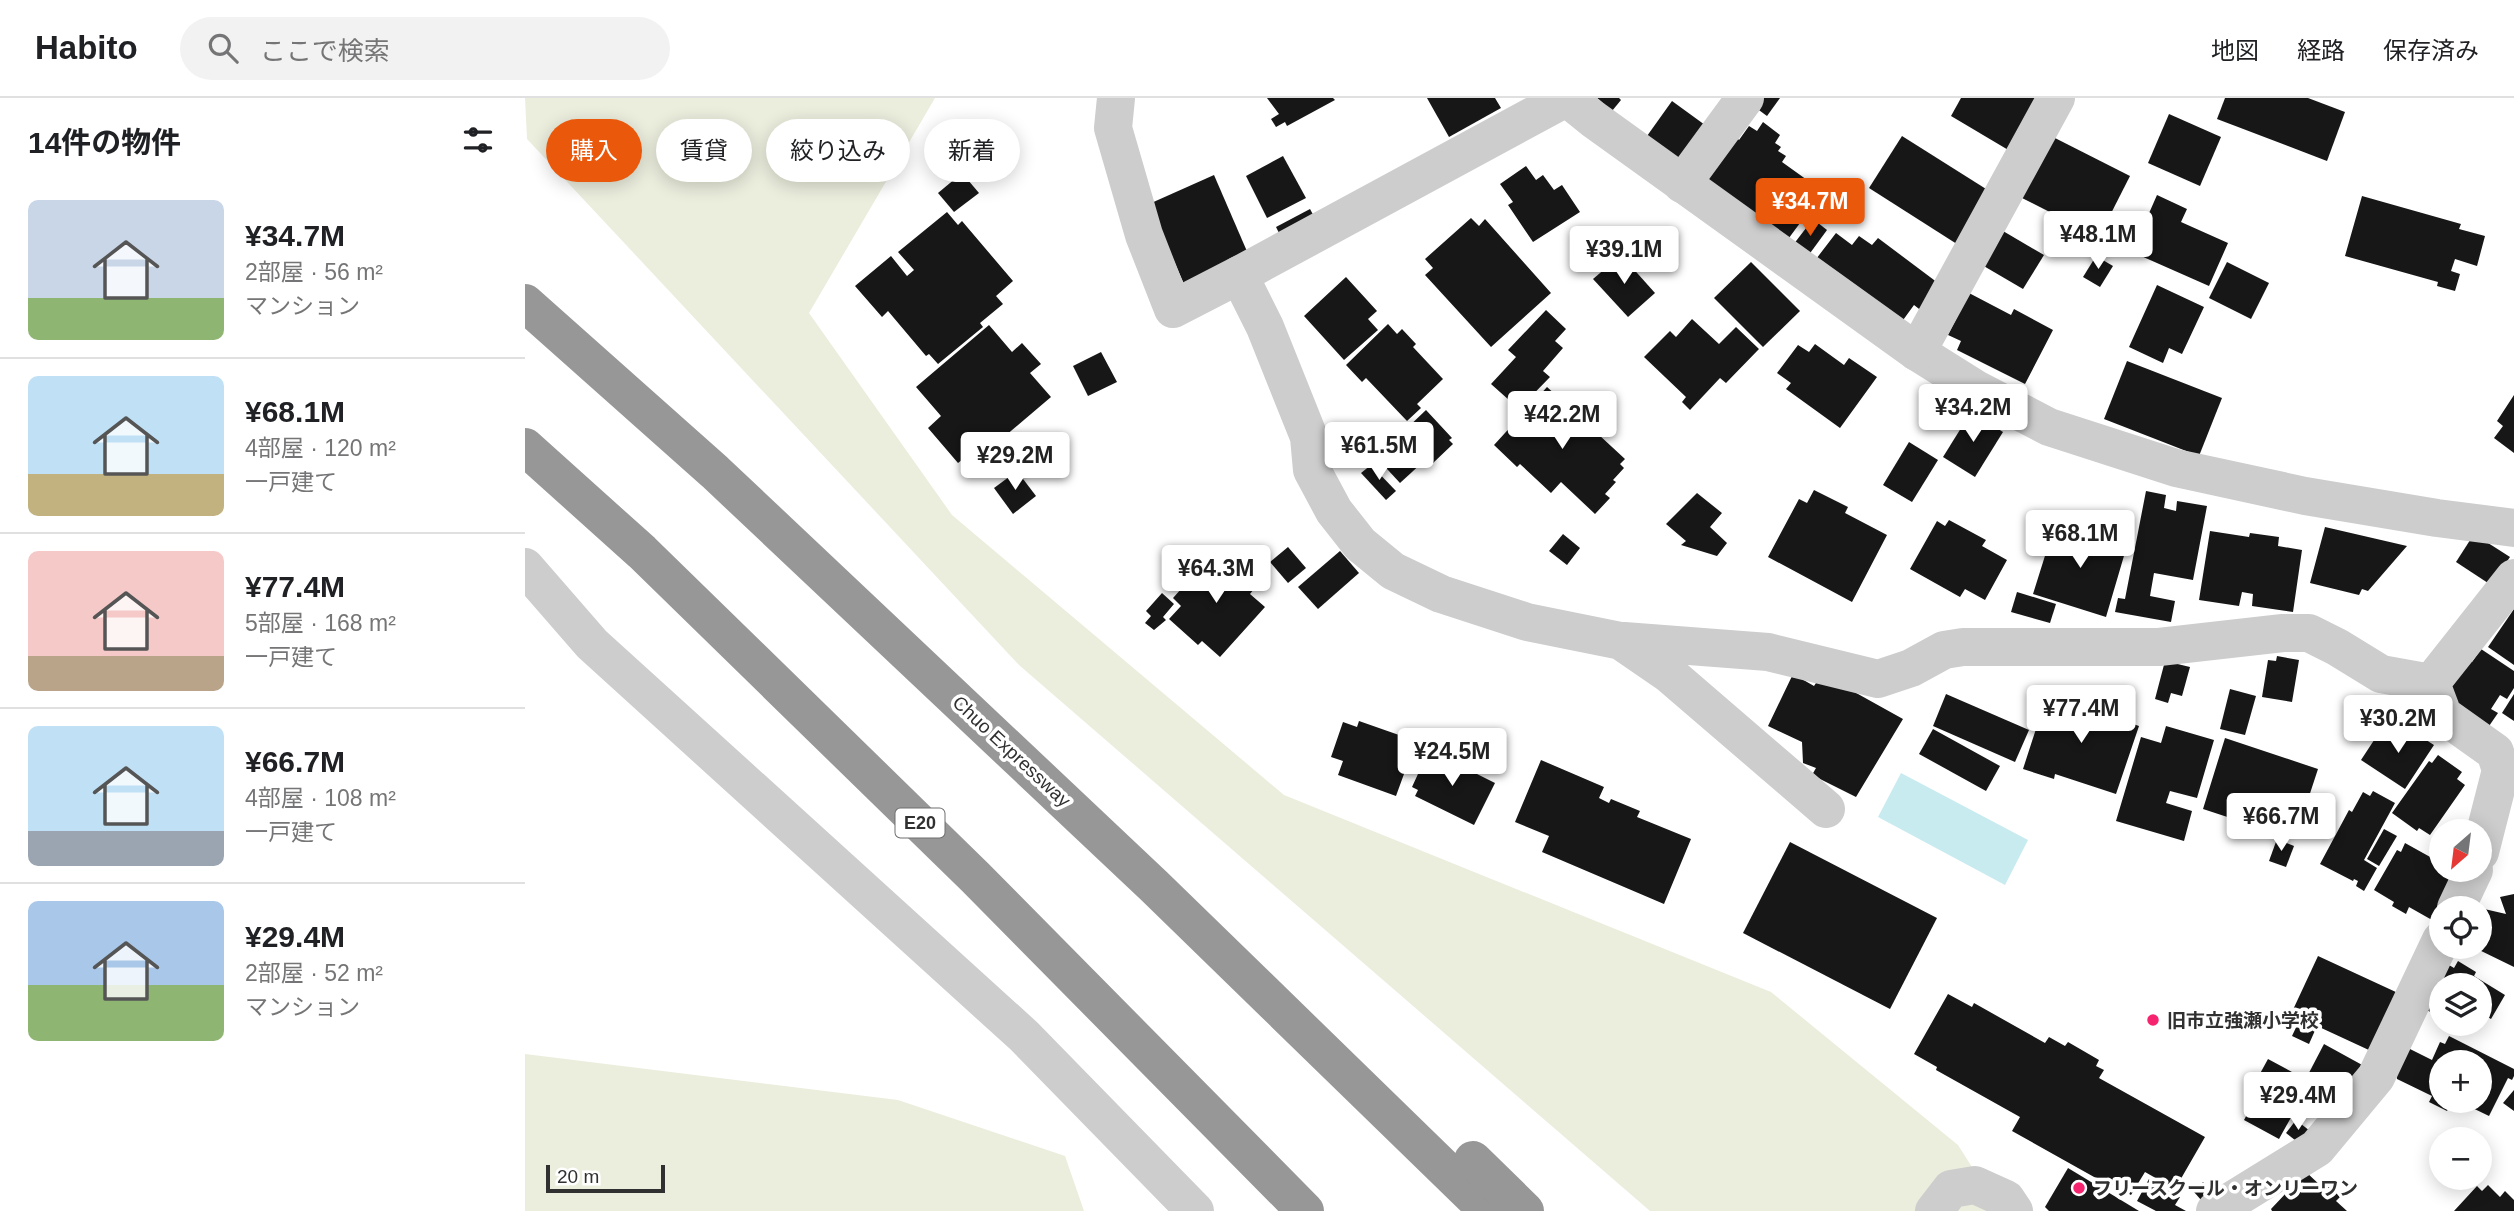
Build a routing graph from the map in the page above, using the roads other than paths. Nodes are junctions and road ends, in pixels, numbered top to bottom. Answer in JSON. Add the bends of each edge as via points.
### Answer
{"nodes":[{"id":1,"x":1116,"y":98,"type":"edge"},
{"id":2,"x":1567,"y":98,"type":"edge"},
{"id":3,"x":1745,"y":98,"type":"edge"},
{"id":4,"x":2056,"y":98,"type":"edge"},
{"id":5,"x":1682,"y":184,"type":"junction"},
{"id":6,"x":1239,"y":275,"type":"junction"},
{"id":7,"x":525,"y":303,"type":"edge"},
{"id":8,"x":1917,"y":352,"type":"junction"},
{"id":9,"x":525,"y":447,"type":"edge"},
{"id":10,"x":715,"y":472,"type":"junction"},
{"id":11,"x":2514,"y":528,"type":"edge"},
{"id":12,"x":525,"y":567,"type":"edge"},
{"id":13,"x":2514,"y":578,"type":"edge"},
{"id":14,"x":1621,"y":641,"type":"junction"},
{"id":15,"x":2431,"y":683,"type":"junction"},
{"id":16,"x":1826,"y":809,"type":"dead end"},
{"id":17,"x":2488,"y":819,"type":"edge"},
{"id":18,"x":2432,"y":959,"type":"edge"},
{"id":19,"x":1195,"y":1211,"type":"edge"},
{"id":20,"x":1305,"y":1211,"type":"edge"},
{"id":21,"x":1488,"y":1211,"type":"edge"},
{"id":22,"x":1525,"y":1211,"type":"edge"},
{"id":23,"x":1934,"y":1211,"type":"edge"},
{"id":24,"x":2014,"y":1211,"type":"edge"},
{"id":25,"x":2215,"y":1211,"type":"edge"}],
"edges":[{"from":1,"to":6,"type":"street","via":[[1113,128],[1173,309]]},
{"from":2,"to":5,"type":"street"},
{"from":2,"to":6,"type":"street"},
{"from":3,"to":5,"type":"street"},
{"from":4,"to":8,"type":"street"},
{"from":5,"to":8,"type":"street"},
{"from":6,"to":14,"type":"street","via":[[1309,437],[1312,470],[1333,511],[1360,544],[1393,571],[1441,594],[1527,622]]},
{"from":7,"to":10,"type":"highway","name":"Chuo Expressway"},
{"from":8,"to":11,"type":"street","via":[[2049,427],[2176,468],[2305,496]]},
{"from":9,"to":20,"type":"highway","number":"E20","via":[[642,552],[975,877]]},
{"from":10,"to":21,"type":"highway","name":"Chuo Expressway","via":[[1154,886]]},
{"from":10,"to":22,"type":"highway","via":[[1169,873]]},
{"from":12,"to":19,"type":"street","via":[[592,644],[1024,1036]]},
{"from":13,"to":15,"type":"street"},
{"from":14,"to":15,"type":"street","via":[[1768,652],[1878,679],[1944,650],[1963,647],[2159,647],[2309,633],[2381,674]]},
{"from":14,"to":16,"type":"street","via":[[1669,674]]},
{"from":15,"to":17,"type":"street","via":[[2443,715],[2494,752],[2501,770]]},
{"from":18,"to":25,"type":"street","via":[[2376,1077],[2317,1148]]},
{"from":23,"to":24,"type":"street","via":[[1951,1189],[1975,1185],[2005,1199]]}]}
